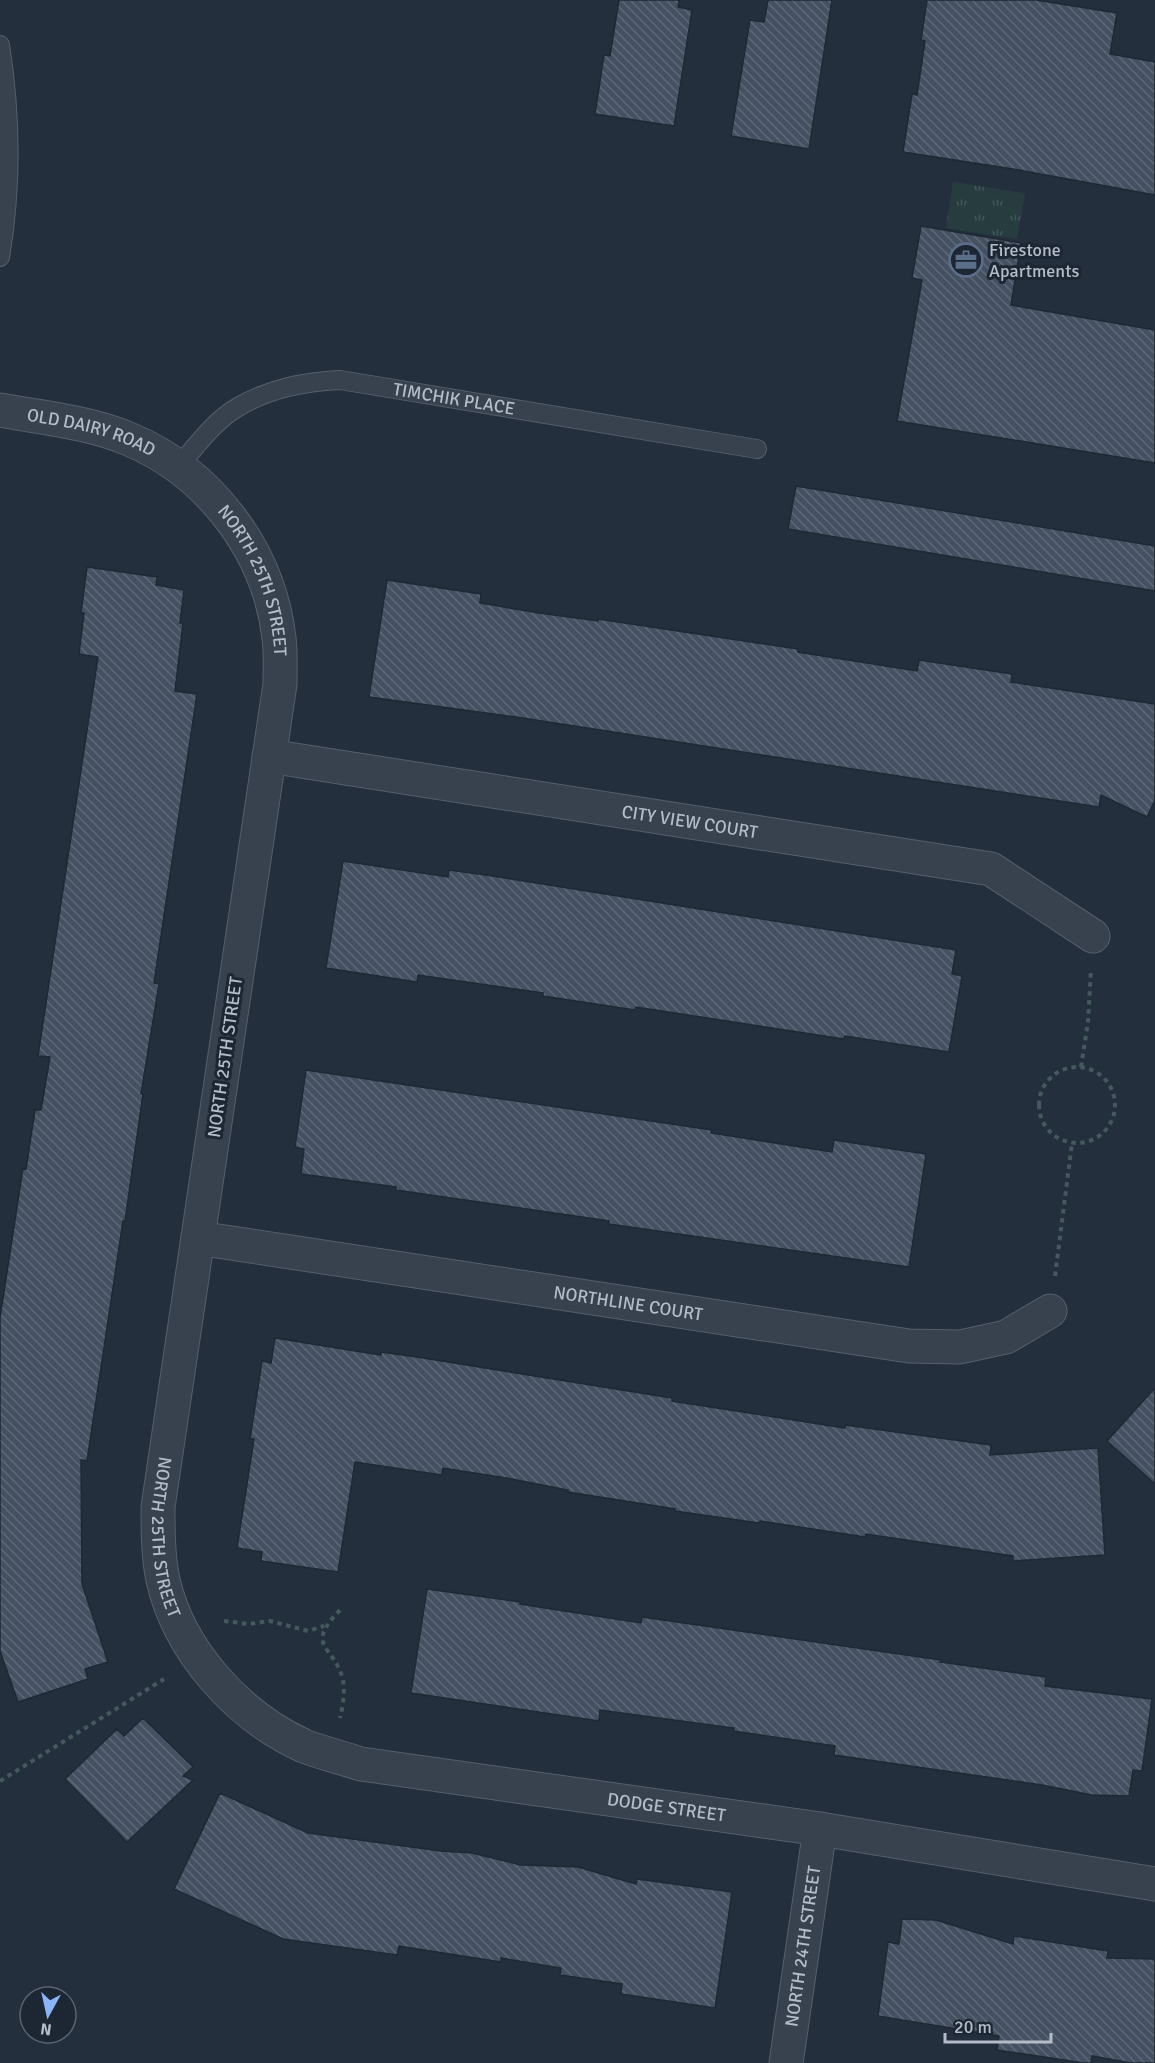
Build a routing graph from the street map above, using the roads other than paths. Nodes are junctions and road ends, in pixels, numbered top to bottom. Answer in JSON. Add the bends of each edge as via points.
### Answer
{"nodes":[{"id":1,"x":0,"y":45,"type":"edge"},
{"id":2,"x":0,"y":257,"type":"edge"},
{"id":3,"x":0,"y":410,"type":"edge"},
{"id":4,"x":757,"y":448,"type":"dead end"},
{"id":5,"x":179,"y":466,"type":"junction"},
{"id":6,"x":269,"y":756,"type":"junction"},
{"id":7,"x":1093,"y":936,"type":"road end"},
{"id":8,"x":198,"y":1238,"type":"junction"},
{"id":9,"x":1050,"y":1311,"type":"road end"},
{"id":10,"x":206,"y":1668,"type":"joint"},
{"id":11,"x":820,"y":1829,"type":"junction"},
{"id":12,"x":1155,"y":1884,"type":"edge"},
{"id":13,"x":786,"y":2063,"type":"edge"}],
"edges":[{"from":1,"to":2,"type":"lane","via":[[7,90],[9,166]]},
{"from":3,"to":5,"type":"street","name":"OLD DAIRY ROAD","via":[[98,428],[155,450]]},
{"from":4,"to":5,"type":"lane","name":"TIMCHIK PLACE","via":[[340,380],[306,382],[273,391],[236,408],[206,434]]},
{"from":5,"to":6,"type":"street","name":"NORTH 25TH STREET","via":[[230,515],[254,554],[270,594],[279,638],[280,684]]},
{"from":6,"to":7,"type":"street","name":"CITY VIEW COURT","via":[[991,869]]},
{"from":6,"to":8,"type":"street","name":"NORTH 25TH STREET"},
{"from":8,"to":9,"type":"street","name":"NORTHLINE COURT","via":[[909,1346],[960,1347],[1006,1337]]},
{"from":8,"to":10,"type":"street","name":"NORTH 25TH STREET","via":[[158,1507],[158,1537],[163,1581],[173,1609]]},
{"from":10,"to":11,"type":"street","name":"DODGE STREET","via":[[255,1717],[304,1746],[361,1764]]},
{"from":11,"to":12,"type":"street","name":"DODGE STREET"},
{"from":11,"to":13,"type":"street","name":"NORTH 24TH STREET"}]}
